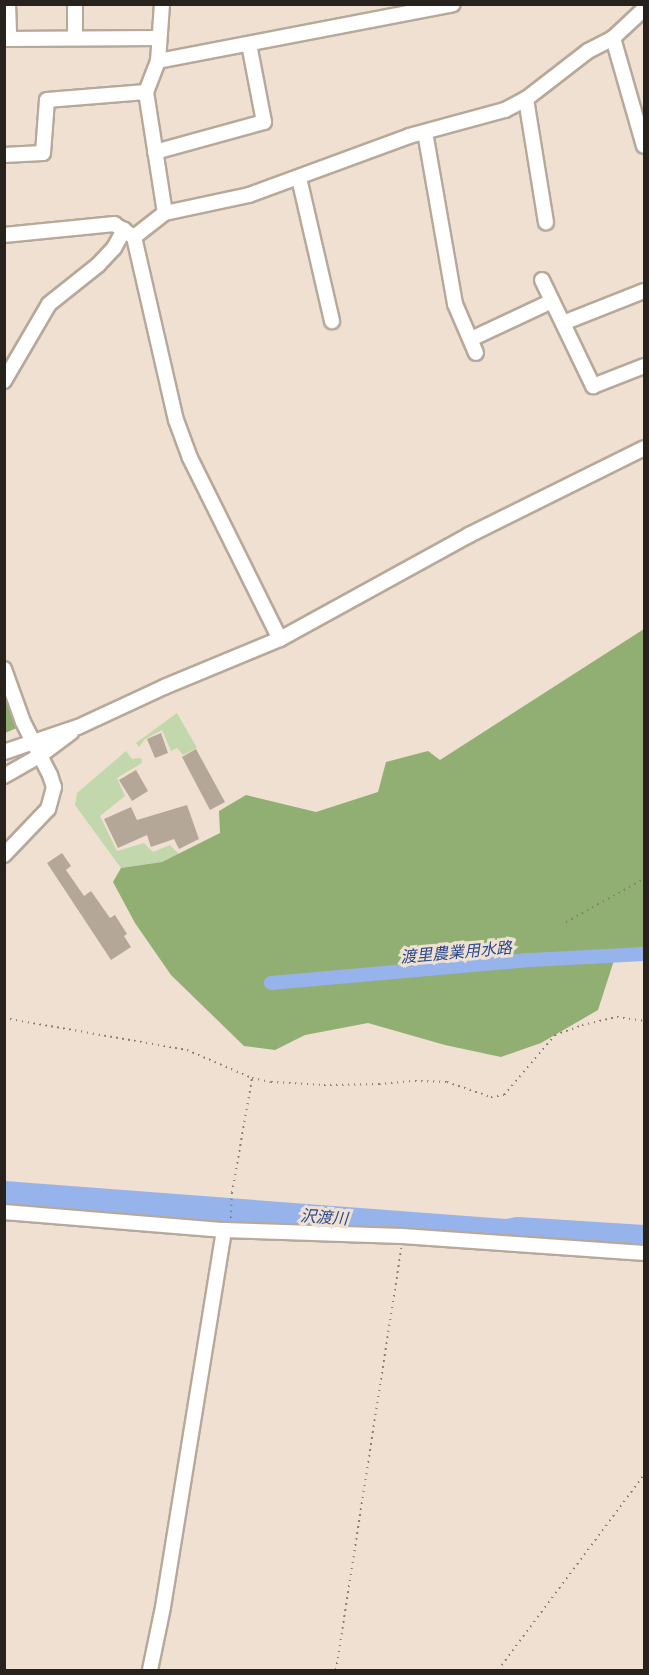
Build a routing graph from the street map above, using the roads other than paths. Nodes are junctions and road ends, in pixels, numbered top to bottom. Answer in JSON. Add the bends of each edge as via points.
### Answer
{"nodes":[{"id":1,"x":8,"y":4,"type":"edge"},
{"id":2,"x":75,"y":4,"type":"edge"},
{"id":3,"x":162,"y":4,"type":"edge"},
{"id":4,"x":453,"y":4,"type":"edge"},
{"id":5,"x":392,"y":9,"type":"edge"},
{"id":6,"x":645,"y":9,"type":"edge"},
{"id":7,"x":75,"y":38,"type":"junction"},
{"id":8,"x":159,"y":38,"type":"junction"},
{"id":9,"x":613,"y":38,"type":"junction"},
{"id":10,"x":7,"y":39,"type":"edge"},
{"id":11,"x":249,"y":44,"type":"junction"},
{"id":12,"x":158,"y":61,"type":"junction"},
{"id":13,"x":146,"y":92,"type":"junction"},
{"id":14,"x":526,"y":99,"type":"junction"},
{"id":15,"x":425,"y":132,"type":"junction"},
{"id":16,"x":645,"y":146,"type":"edge"},
{"id":17,"x":155,"y":152,"type":"junction"},
{"id":18,"x":4,"y":155,"type":"edge"},
{"id":19,"x":299,"y":178,"type":"junction"},
{"id":20,"x":165,"y":213,"type":"junction"},
{"id":21,"x":546,"y":222,"type":"dead end"},
{"id":22,"x":129,"y":234,"type":"junction"},
{"id":23,"x":4,"y":235,"type":"edge"},
{"id":24,"x":542,"y":280,"type":"dead end"},
{"id":25,"x":645,"y":291,"type":"edge"},
{"id":26,"x":552,"y":301,"type":"junction"},
{"id":27,"x":332,"y":321,"type":"dead end"},
{"id":28,"x":563,"y":323,"type":"junction"},
{"id":29,"x":471,"y":339,"type":"junction"},
{"id":30,"x":476,"y":353,"type":"dead end"},
{"id":31,"x":645,"y":366,"type":"edge"},
{"id":32,"x":4,"y":381,"type":"edge"},
{"id":33,"x":645,"y":448,"type":"edge"},
{"id":34,"x":280,"y":639,"type":"junction"},
{"id":35,"x":4,"y":669,"type":"edge"},
{"id":36,"x":78,"y":728,"type":"junction"},
{"id":37,"x":33,"y":740,"type":"junction"},
{"id":38,"x":4,"y":752,"type":"edge"},
{"id":39,"x":41,"y":755,"type":"junction"},
{"id":40,"x":4,"y":776,"type":"edge"},
{"id":41,"x":4,"y":855,"type":"edge"},
{"id":42,"x":4,"y":1212,"type":"edge"},
{"id":43,"x":224,"y":1230,"type":"junction"},
{"id":44,"x":645,"y":1253,"type":"edge"},
{"id":45,"x":150,"y":1671,"type":"edge"}],
"edges":[{"from":1,"to":10,"type":"street"},
{"from":2,"to":7,"type":"street"},
{"from":3,"to":8,"type":"street"},
{"from":4,"to":5,"type":"street"},
{"from":5,"to":11,"type":"street"},
{"from":6,"to":9,"type":"street"},
{"from":7,"to":8,"type":"street"},
{"from":7,"to":10,"type":"street"},
{"from":8,"to":12,"type":"street"},
{"from":9,"to":14,"type":"street","via":[[588,51]]},
{"from":9,"to":16,"type":"street"},
{"from":11,"to":12,"type":"street"},
{"from":11,"to":17,"type":"street","via":[[264,122]]},
{"from":12,"to":13,"type":"street"},
{"from":13,"to":17,"type":"street"},
{"from":13,"to":18,"type":"street","via":[[46,100],[43,153]]},
{"from":14,"to":15,"type":"street","via":[[505,110]]},
{"from":14,"to":21,"type":"street"},
{"from":15,"to":19,"type":"street"},
{"from":15,"to":29,"type":"street","via":[[455,304]]},
{"from":17,"to":20,"type":"street"},
{"from":19,"to":20,"type":"street","via":[[249,195]]},
{"from":19,"to":27,"type":"street"},
{"from":20,"to":22,"type":"street"},
{"from":22,"to":23,"type":"street","via":[[114,224]]},
{"from":22,"to":32,"type":"street","via":[[49,304]]},
{"from":22,"to":34,"type":"street","via":[[176,420],[190,458]]},
{"from":24,"to":26,"type":"street"},
{"from":25,"to":28,"type":"street"},
{"from":26,"to":28,"type":"street"},
{"from":26,"to":29,"type":"street"},
{"from":28,"to":31,"type":"street","via":[[593,386]]},
{"from":29,"to":30,"type":"street"},
{"from":33,"to":34,"type":"street","via":[[469,535]]},
{"from":34,"to":36,"type":"street"},
{"from":35,"to":37,"type":"street"},
{"from":36,"to":37,"type":"street"},
{"from":36,"to":39,"type":"street"},
{"from":37,"to":38,"type":"street"},
{"from":37,"to":39,"type":"street"},
{"from":39,"to":40,"type":"street"},
{"from":39,"to":41,"type":"street","via":[[54,787],[52,798],[48,808]]},
{"from":42,"to":43,"type":"street"},
{"from":43,"to":44,"type":"street","via":[[402,1236]]},
{"from":43,"to":45,"type":"street"}]}
